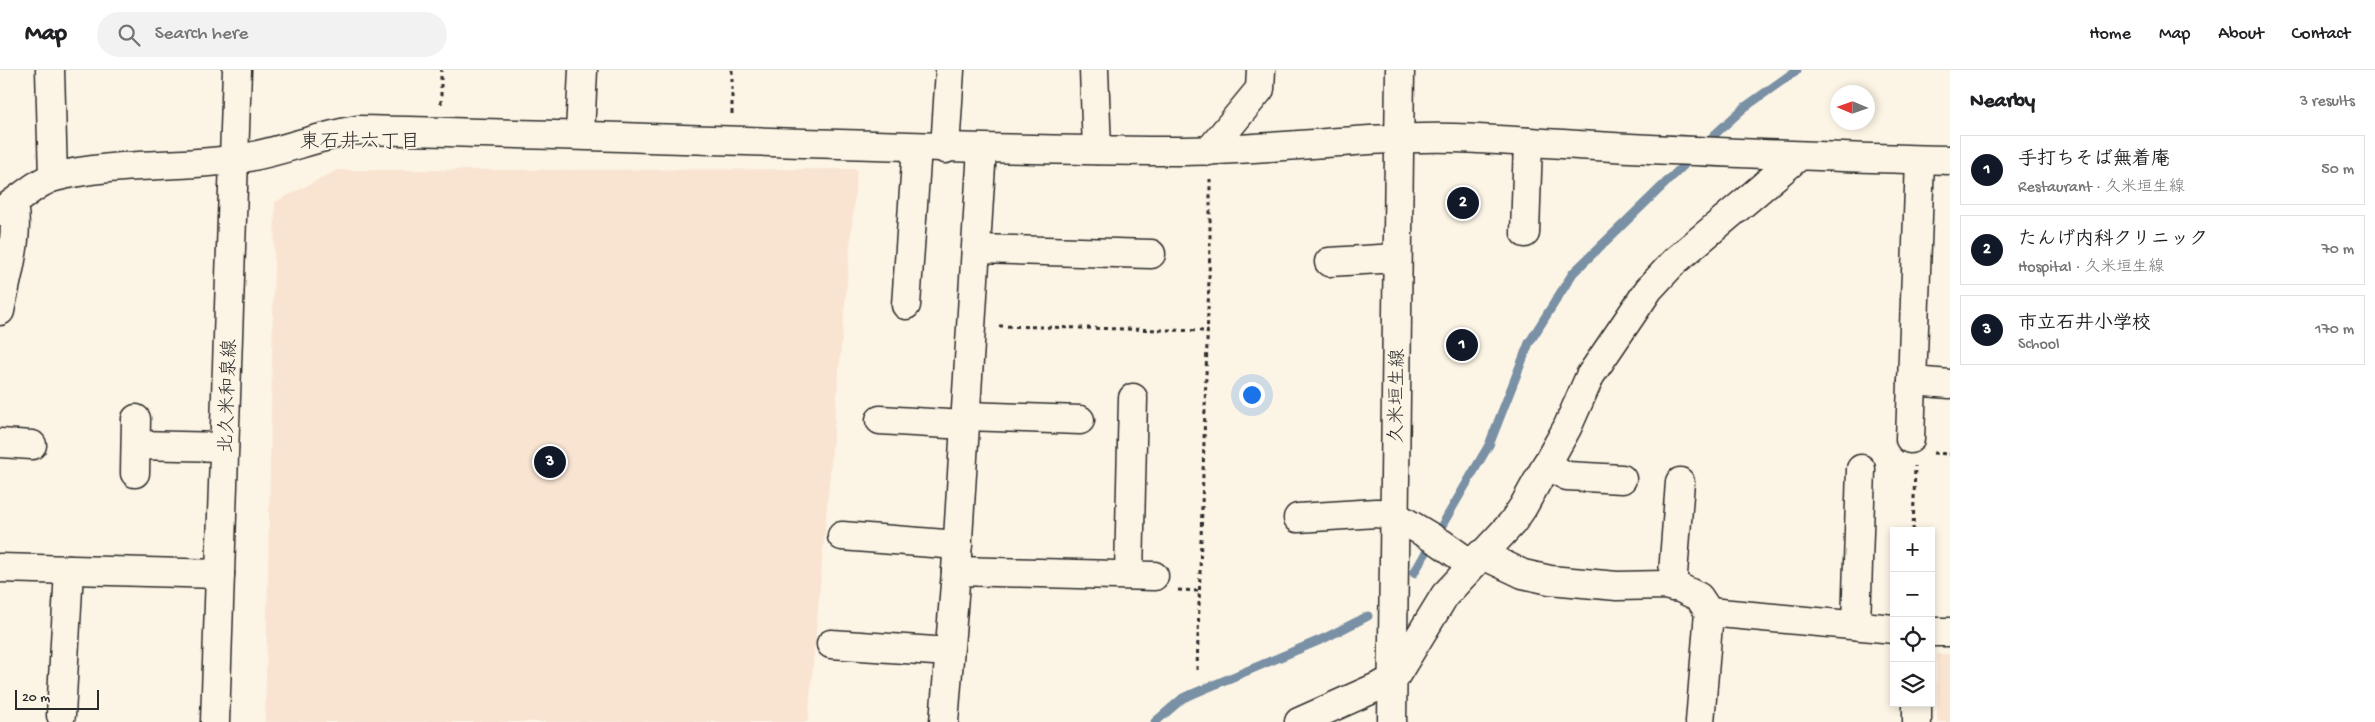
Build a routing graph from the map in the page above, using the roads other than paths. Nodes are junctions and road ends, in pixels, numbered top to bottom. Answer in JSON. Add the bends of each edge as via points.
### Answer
{"nodes":[{"id":1,"x":50,"y":70,"type":"edge"},
{"id":2,"x":237,"y":70,"type":"edge"},
{"id":3,"x":583,"y":70,"type":"edge"},
{"id":4,"x":950,"y":70,"type":"edge"},
{"id":5,"x":1094,"y":70,"type":"edge"},
{"id":6,"x":1261,"y":70,"type":"edge"},
{"id":7,"x":1400,"y":70,"type":"edge"},
{"id":8,"x":580,"y":134,"type":"junction"},
{"id":9,"x":1398,"y":139,"type":"junction"},
{"id":10,"x":1528,"y":142,"type":"junction"},
{"id":11,"x":918,"y":147,"type":"junction"},
{"id":12,"x":945,"y":148,"type":"junction"},
{"id":13,"x":982,"y":149,"type":"junction"},
{"id":14,"x":1097,"y":150,"type":"junction"},
{"id":15,"x":1209,"y":151,"type":"junction"},
{"id":16,"x":1798,"y":156,"type":"junction"},
{"id":17,"x":234,"y":160,"type":"junction"},
{"id":18,"x":1920,"y":160,"type":"junction"},
{"id":19,"x":1950,"y":160,"type":"edge"},
{"id":20,"x":53,"y":177,"type":"junction"},
{"id":21,"x":6,"y":208,"type":"edge"},
{"id":22,"x":1525,"y":233,"type":"dead end"},
{"id":23,"x":977,"y":249,"type":"junction"},
{"id":24,"x":1151,"y":254,"type":"dead end"},
{"id":25,"x":1397,"y":258,"type":"junction"},
{"id":26,"x":1329,"y":262,"type":"dead end"},
{"id":27,"x":906,"y":305,"type":"dead end"},
{"id":28,"x":0,"y":311,"type":"edge"},
{"id":29,"x":1912,"y":381,"type":"junction"},
{"id":30,"x":1950,"y":384,"type":"edge"},
{"id":31,"x":1133,"y":398,"type":"dead end"},
{"id":32,"x":880,"y":420,"type":"dead end"},
{"id":33,"x":1080,"y":420,"type":"dead end"},
{"id":34,"x":966,"y":421,"type":"junction"},
{"id":35,"x":0,"y":443,"type":"edge"},
{"id":36,"x":32,"y":445,"type":"dead end"},
{"id":37,"x":224,"y":447,"type":"junction"},
{"id":38,"x":1916,"y":452,"type":"road end"},
{"id":39,"x":1546,"y":465,"type":"junction"},
{"id":40,"x":1861,"y":469,"type":"dead end"},
{"id":41,"x":135,"y":473,"type":"dead end"},
{"id":42,"x":1622,"y":479,"type":"dead end"},
{"id":43,"x":1680,"y":482,"type":"dead end"},
{"id":44,"x":1394,"y":515,"type":"junction"},
{"id":45,"x":1298,"y":518,"type":"dead end"},
{"id":46,"x":842,"y":536,"type":"dead end"},
{"id":47,"x":957,"y":558,"type":"junction"},
{"id":48,"x":1476,"y":560,"type":"junction"},
{"id":49,"x":0,"y":568,"type":"edge"},
{"id":50,"x":69,"y":570,"type":"junction"},
{"id":51,"x":220,"y":574,"type":"junction"},
{"id":52,"x":1672,"y":587,"type":"junction"},
{"id":53,"x":1709,"y":612,"type":"junction"},
{"id":54,"x":1856,"y":626,"type":"junction"},
{"id":55,"x":1890,"y":629,"type":"edge"},
{"id":56,"x":1935,"y":632,"type":"edge"},
{"id":57,"x":1950,"y":632,"type":"edge"},
{"id":58,"x":831,"y":644,"type":"dead end"},
{"id":59,"x":949,"y":652,"type":"junction"},
{"id":60,"x":1393,"y":680,"type":"junction"},
{"id":61,"x":1917,"y":707,"type":"edge"},
{"id":62,"x":61,"y":715,"type":"dead end"},
{"id":63,"x":215,"y":722,"type":"edge"},
{"id":64,"x":944,"y":722,"type":"edge"},
{"id":65,"x":1299,"y":722,"type":"edge"},
{"id":66,"x":1392,"y":722,"type":"edge"},
{"id":67,"x":1700,"y":722,"type":"edge"},
{"id":68,"x":1917,"y":722,"type":"edge"}],
"edges":[{"from":1,"to":20,"type":"street"},
{"from":2,"to":17,"type":"street","name":"北久米和泉線"},
{"from":3,"to":8,"type":"street"},
{"from":4,"to":12,"type":"street"},
{"from":5,"to":14,"type":"street"},
{"from":6,"to":15,"type":"street","via":[[1260,89]]},
{"from":7,"to":9,"type":"street","name":"久米垣生線"},
{"from":8,"to":11,"type":"street"},
{"from":8,"to":17,"type":"street","via":[[348,132],[293,144],[265,155]]},
{"from":9,"to":10,"type":"street"},
{"from":9,"to":15,"type":"street"},
{"from":9,"to":25,"type":"street","name":"久米垣生線"},
{"from":10,"to":16,"type":"street"},
{"from":10,"to":22,"type":"street"},
{"from":11,"to":12,"type":"street"},
{"from":11,"to":27,"type":"street"},
{"from":12,"to":13,"type":"street"},
{"from":13,"to":14,"type":"street"},
{"from":13,"to":23,"type":"street"},
{"from":14,"to":15,"type":"street"},
{"from":16,"to":18,"type":"street"},
{"from":16,"to":39,"type":"street","via":[[1649,288],[1590,376]]},
{"from":17,"to":20,"type":"street","via":[[90,171]]},
{"from":17,"to":37,"type":"street","name":"北久米和泉線"},
{"from":18,"to":19,"type":"street"},
{"from":18,"to":29,"type":"street"},
{"from":20,"to":21,"type":"street"},
{"from":21,"to":28,"type":"street","via":[[16,217]]},
{"from":23,"to":24,"type":"street"},
{"from":23,"to":34,"type":"street"},
{"from":25,"to":26,"type":"street"},
{"from":25,"to":44,"type":"street","name":"久米垣生線"},
{"from":29,"to":30,"type":"street"},
{"from":29,"to":38,"type":"street"},
{"from":31,"to":47,"type":"street","via":[[1142,575]]},
{"from":32,"to":34,"type":"street"},
{"from":33,"to":34,"type":"street"},
{"from":34,"to":47,"type":"street"},
{"from":35,"to":36,"type":"street"},
{"from":37,"to":41,"type":"street","via":[[136,432]]},
{"from":37,"to":51,"type":"street","name":"北久米和泉線"},
{"from":39,"to":42,"type":"street","via":[[1567,476]]},
{"from":39,"to":48,"type":"street","via":[[1512,523]]},
{"from":40,"to":54,"type":"street"},
{"from":43,"to":52,"type":"street"},
{"from":44,"to":45,"type":"street","via":[[1376,513]]},
{"from":44,"to":48,"type":"street"},
{"from":44,"to":60,"type":"street","name":"久米垣生線"},
{"from":46,"to":47,"type":"street"},
{"from":47,"to":59,"type":"street"},
{"from":48,"to":52,"type":"street","via":[[1550,580]]},
{"from":48,"to":60,"type":"street","via":[[1445,595]]},
{"from":49,"to":50,"type":"street"},
{"from":50,"to":51,"type":"street"},
{"from":50,"to":62,"type":"street"},
{"from":51,"to":63,"type":"street","name":"北久米和泉線"},
{"from":52,"to":53,"type":"street","via":[[1699,597]]},
{"from":53,"to":54,"type":"street"},
{"from":53,"to":67,"type":"street"},
{"from":54,"to":55,"type":"street"},
{"from":56,"to":57,"type":"street"},
{"from":58,"to":59,"type":"street"},
{"from":59,"to":64,"type":"street"},
{"from":60,"to":65,"type":"street"},
{"from":60,"to":66,"type":"street","name":"久米垣生線"},
{"from":61,"to":68,"type":"street"}]}
